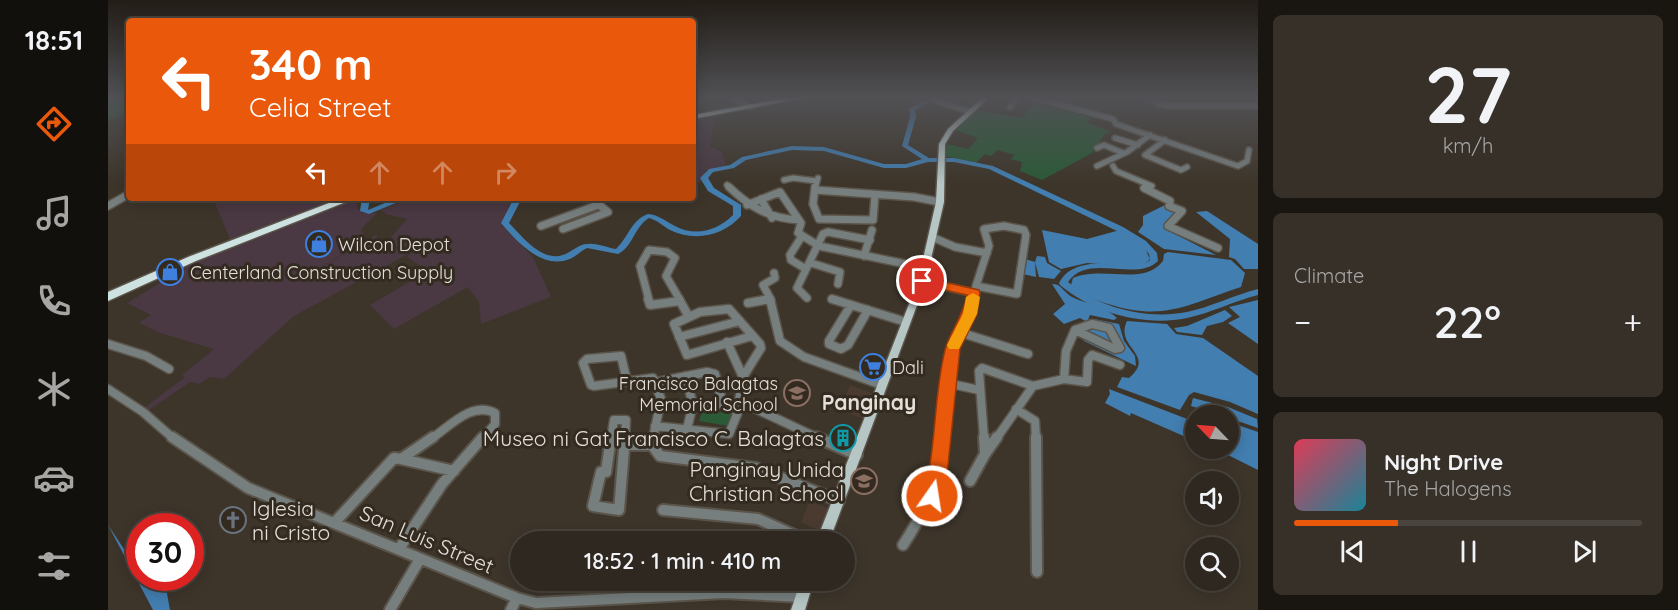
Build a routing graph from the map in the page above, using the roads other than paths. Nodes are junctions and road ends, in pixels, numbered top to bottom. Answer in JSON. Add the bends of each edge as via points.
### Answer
{"nodes":[{"id":1,"x":957,"y":126,"type":"edge"},
{"id":2,"x":1124,"y":126,"type":"edge"},
{"id":3,"x":1150,"y":135,"type":"junction"},
{"id":4,"x":1115,"y":138,"type":"dead end"},
{"id":5,"x":1165,"y":140,"type":"junction"},
{"id":6,"x":1138,"y":145,"type":"junction"},
{"id":7,"x":1097,"y":147,"type":"dead end"},
{"id":8,"x":1249,"y":150,"type":"dead end"},
{"id":9,"x":1124,"y":153,"type":"junction"},
{"id":10,"x":1104,"y":162,"type":"junction"},
{"id":11,"x":1096,"y":166,"type":"dead end"},
{"id":12,"x":1187,"y":167,"type":"dead end"},
{"id":13,"x":784,"y":180,"type":"dead end"},
{"id":14,"x":727,"y":186,"type":"dead end"},
{"id":15,"x":1147,"y":186,"type":"junction"},
{"id":16,"x":1159,"y":189,"type":"dead end"},
{"id":17,"x":815,"y":190,"type":"junction"},
{"id":18,"x":875,"y":195,"type":"junction"},
{"id":19,"x":126,"y":196,"type":"edge"},
{"id":20,"x":761,"y":199,"type":"junction"},
{"id":21,"x":336,"y":201,"type":"edge"},
{"id":22,"x":343,"y":201,"type":"edge"},
{"id":23,"x":594,"y":201,"type":"edge"},
{"id":24,"x":940,"y":202,"type":"junction"},
{"id":25,"x":598,"y":204,"type":"junction"},
{"id":26,"x":747,"y":205,"type":"junction"},
{"id":27,"x":108,"y":206,"type":"edge"},
{"id":28,"x":772,"y":218,"type":"junction"},
{"id":29,"x":800,"y":220,"type":"junction"},
{"id":30,"x":541,"y":226,"type":"dead end"},
{"id":31,"x":563,"y":229,"type":"dead end"},
{"id":32,"x":872,"y":230,"type":"dead end"},
{"id":33,"x":802,"y":236,"type":"junction"},
{"id":34,"x":932,"y":237,"type":"junction"},
{"id":35,"x":870,"y":240,"type":"junction"},
{"id":36,"x":819,"y":246,"type":"junction"},
{"id":37,"x":1218,"y":248,"type":"dead end"},
{"id":38,"x":988,"y":250,"type":"junction"},
{"id":39,"x":864,"y":256,"type":"junction"},
{"id":40,"x":809,"y":266,"type":"junction"},
{"id":41,"x":925,"y":268,"type":"junction"},
{"id":42,"x":774,"y":273,"type":"dead end"},
{"id":43,"x":922,"y":281,"type":"junction"},
{"id":44,"x":838,"y":284,"type":"dead end"},
{"id":45,"x":975,"y":289,"type":"junction"},
{"id":46,"x":108,"y":295,"type":"edge"},
{"id":47,"x":807,"y":298,"type":"dead end"},
{"id":48,"x":770,"y":299,"type":"junction"},
{"id":49,"x":832,"y":299,"type":"dead end"},
{"id":50,"x":681,"y":301,"type":"junction"},
{"id":51,"x":748,"y":303,"type":"dead end"},
{"id":52,"x":851,"y":305,"type":"junction"},
{"id":53,"x":868,"y":310,"type":"junction"},
{"id":54,"x":689,"y":316,"type":"junction"},
{"id":55,"x":740,"y":321,"type":"junction"},
{"id":56,"x":906,"y":322,"type":"junction"},
{"id":57,"x":1075,"y":330,"type":"junction"},
{"id":58,"x":962,"y":333,"type":"junction"},
{"id":59,"x":752,"y":336,"type":"junction"},
{"id":60,"x":680,"y":338,"type":"junction"},
{"id":61,"x":728,"y":342,"type":"junction"},
{"id":62,"x":108,"y":344,"type":"edge"},
{"id":63,"x":1028,"y":354,"type":"dead end"},
{"id":64,"x":1120,"y":365,"type":"dead end"},
{"id":65,"x":169,"y":369,"type":"dead end"},
{"id":66,"x":685,"y":376,"type":"junction"},
{"id":67,"x":743,"y":376,"type":"junction"},
{"id":68,"x":1064,"y":379,"type":"junction"},
{"id":69,"x":627,"y":381,"type":"junction"},
{"id":70,"x":657,"y":382,"type":"junction"},
{"id":71,"x":947,"y":383,"type":"junction"},
{"id":72,"x":882,"y":385,"type":"junction"},
{"id":73,"x":1033,"y":386,"type":"junction"},
{"id":74,"x":108,"y":389,"type":"edge"},
{"id":75,"x":979,"y":390,"type":"junction"},
{"id":76,"x":693,"y":404,"type":"junction"},
{"id":77,"x":723,"y":404,"type":"junction"},
{"id":78,"x":1016,"y":409,"type":"junction"},
{"id":79,"x":655,"y":426,"type":"junction"},
{"id":80,"x":687,"y":429,"type":"junction"},
{"id":81,"x":626,"y":445,"type":"junction"},
{"id":82,"x":652,"y":445,"type":"junction"},
{"id":83,"x":985,"y":454,"type":"junction"},
{"id":84,"x":857,"y":455,"type":"junction"},
{"id":85,"x":401,"y":459,"type":"junction"},
{"id":86,"x":454,"y":471,"type":"junction"},
{"id":87,"x":970,"y":481,"type":"dead end"},
{"id":88,"x":838,"y":501,"type":"junction"},
{"id":89,"x":663,"y":510,"type":"dead end"},
{"id":90,"x":335,"y":522,"type":"junction"},
{"id":91,"x":785,"y":531,"type":"edge"},
{"id":92,"x":826,"y":531,"type":"edge"},
{"id":93,"x":903,"y":545,"type":"dead end"},
{"id":94,"x":399,"y":549,"type":"junction"},
{"id":95,"x":420,"y":559,"type":"junction"},
{"id":96,"x":1037,"y":572,"type":"dead end"},
{"id":97,"x":517,"y":598,"type":"junction"},
{"id":98,"x":800,"y":603,"type":"edge"},
{"id":99,"x":390,"y":610,"type":"edge"},
{"id":100,"x":511,"y":610,"type":"edge"}],
"edges":[{"from":1,"to":24,"type":"main road","via":[[944,139]]},
{"from":2,"to":3,"type":"street"},
{"from":3,"to":5,"type":"street"},
{"from":3,"to":6,"type":"street"},
{"from":4,"to":6,"type":"street"},
{"from":5,"to":8,"type":"street","via":[[1238,166],[1247,161]]},
{"from":5,"to":12,"type":"street","via":[[1145,156],[1181,170]]},
{"from":6,"to":9,"type":"street"},
{"from":7,"to":9,"type":"street","via":[[1104,145]]},
{"from":9,"to":10,"type":"street"},
{"from":10,"to":11,"type":"street"},
{"from":10,"to":15,"type":"street"},
{"from":13,"to":17,"type":"street","via":[[818,179]]},
{"from":14,"to":26,"type":"street"},
{"from":15,"to":16,"type":"street"},
{"from":15,"to":37,"type":"street","via":[[1166,197],[1169,206],[1182,211],[1168,226]]},
{"from":17,"to":18,"type":"street"},
{"from":17,"to":18,"type":"street","via":[[815,214],[820,219],[873,220]]},
{"from":18,"to":24,"type":"street"},
{"from":19,"to":27,"type":"street"},
{"from":20,"to":26,"type":"street"},
{"from":20,"to":28,"type":"street"},
{"from":20,"to":29,"type":"street","via":[[780,192]]},
{"from":21,"to":46,"type":"highway","via":[[199,254]]},
{"from":22,"to":46,"type":"highway"},
{"from":23,"to":25,"type":"street"},
{"from":24,"to":34,"type":"main road"},
{"from":25,"to":30,"type":"street"},
{"from":25,"to":31,"type":"street","via":[[608,212]]},
{"from":26,"to":28,"type":"street"},
{"from":28,"to":29,"type":"street"},
{"from":29,"to":33,"type":"street","via":[[802,227],[798,233]]},
{"from":32,"to":35,"type":"street"},
{"from":33,"to":36,"type":"street"},
{"from":33,"to":40,"type":"street","via":[[791,260]]},
{"from":34,"to":38,"type":"street","via":[[955,247]]},
{"from":34,"to":41,"type":"main road"},
{"from":35,"to":36,"type":"street","via":[[826,232]]},
{"from":35,"to":39,"type":"street"},
{"from":36,"to":39,"type":"street"},
{"from":36,"to":40,"type":"street"},
{"from":38,"to":45,"type":"street"},
{"from":38,"to":45,"type":"street","via":[[985,228],[1024,230],[1019,292],[1014,295]]},
{"from":39,"to":41,"type":"street"},
{"from":40,"to":44,"type":"street","via":[[840,272]]},
{"from":40,"to":47,"type":"street","via":[[797,287]]},
{"from":41,"to":43,"type":"main road"},
{"from":42,"to":48,"type":"street","via":[[775,278],[763,285]]},
{"from":43,"to":45,"type":"street"},
{"from":43,"to":56,"type":"main road"},
{"from":45,"to":58,"type":"street"},
{"from":48,"to":51,"type":"street"},
{"from":48,"to":72,"type":"street","via":[[780,341],[791,351]]},
{"from":49,"to":52,"type":"street"},
{"from":50,"to":50,"type":"street","via":[[650,304],[640,266],[649,250],[667,252],[675,258],[666,276]]},
{"from":50,"to":54,"type":"street"},
{"from":52,"to":53,"type":"street"},
{"from":52,"to":53,"type":"street","via":[[829,341],[841,349],[848,345]]},
{"from":53,"to":56,"type":"street"},
{"from":54,"to":55,"type":"street","via":[[723,307]]},
{"from":54,"to":60,"type":"street","via":[[675,322]]},
{"from":55,"to":59,"type":"street"},
{"from":55,"to":60,"type":"street"},
{"from":56,"to":72,"type":"main road"},
{"from":57,"to":57,"type":"street","via":[[1107,326],[1113,329],[1120,348]]},
{"from":57,"to":68,"type":"street","via":[[1065,351]]},
{"from":58,"to":63,"type":"street"},
{"from":58,"to":71,"type":"street","via":[[952,349]]},
{"from":59,"to":61,"type":"street"},
{"from":59,"to":67,"type":"street","via":[[761,348]]},
{"from":60,"to":61,"type":"street","via":[[687,355]]},
{"from":61,"to":67,"type":"street"},
{"from":62,"to":65,"type":"street","via":[[146,356]]},
{"from":64,"to":68,"type":"street","via":[[1092,355],[1088,360],[1087,382]]},
{"from":66,"to":70,"type":"street"},
{"from":66,"to":76,"type":"street"},
{"from":66,"to":77,"type":"street","via":[[715,374]]},
{"from":67,"to":84,"type":"street","via":[[739,401],[742,405]]},
{"from":68,"to":73,"type":"street"},
{"from":69,"to":69,"type":"street","via":[[621,356],[587,359],[583,363],[590,385]]},
{"from":69,"to":70,"type":"street","via":[[650,377]]},
{"from":70,"to":79,"type":"street","via":[[661,405]]},
{"from":71,"to":75,"type":"street"},
{"from":71,"to":93,"type":"street","via":[[938,475],[921,518]]},
{"from":72,"to":84,"type":"main road"},
{"from":73,"to":75,"type":"street","via":[[982,368]]},
{"from":73,"to":78,"type":"street"},
{"from":74,"to":90,"type":"street","name":"San Luis Street","via":[[143,412],[181,445],[248,488]]},
{"from":75,"to":83,"type":"street"},
{"from":76,"to":77,"type":"street"},
{"from":76,"to":80,"type":"street"},
{"from":77,"to":80,"type":"street","via":[[738,412],[731,433]]},
{"from":78,"to":83,"type":"street"},
{"from":78,"to":96,"type":"street","via":[[1035,421],[1036,427]]},
{"from":79,"to":80,"type":"street"},
{"from":79,"to":82,"type":"street"},
{"from":81,"to":81,"type":"street","via":[[619,510],[593,506],[602,472],[606,472],[614,420],[626,420]]},
{"from":81,"to":82,"type":"street"},
{"from":82,"to":88,"type":"street","via":[[660,456],[756,468]]},
{"from":83,"to":87,"type":"street"},
{"from":84,"to":88,"type":"main road"},
{"from":85,"to":86,"type":"street"},
{"from":85,"to":86,"type":"street","via":[[474,409],[495,412],[495,424]]},
{"from":85,"to":90,"type":"street","via":[[394,458]]},
{"from":86,"to":94,"type":"street"},
{"from":88,"to":92,"type":"main road"},
{"from":89,"to":91,"type":"street","via":[[758,519]]},
{"from":90,"to":94,"type":"street","name":"San Luis Street"},
{"from":94,"to":95,"type":"street","name":"San Luis Street"},
{"from":95,"to":97,"type":"street","name":"San Luis Street"},
{"from":95,"to":99,"type":"street"},
{"from":97,"to":98,"type":"street","name":"San Luis Street","via":[[555,604],[724,593]]},
{"from":97,"to":100,"type":"street"}]}
